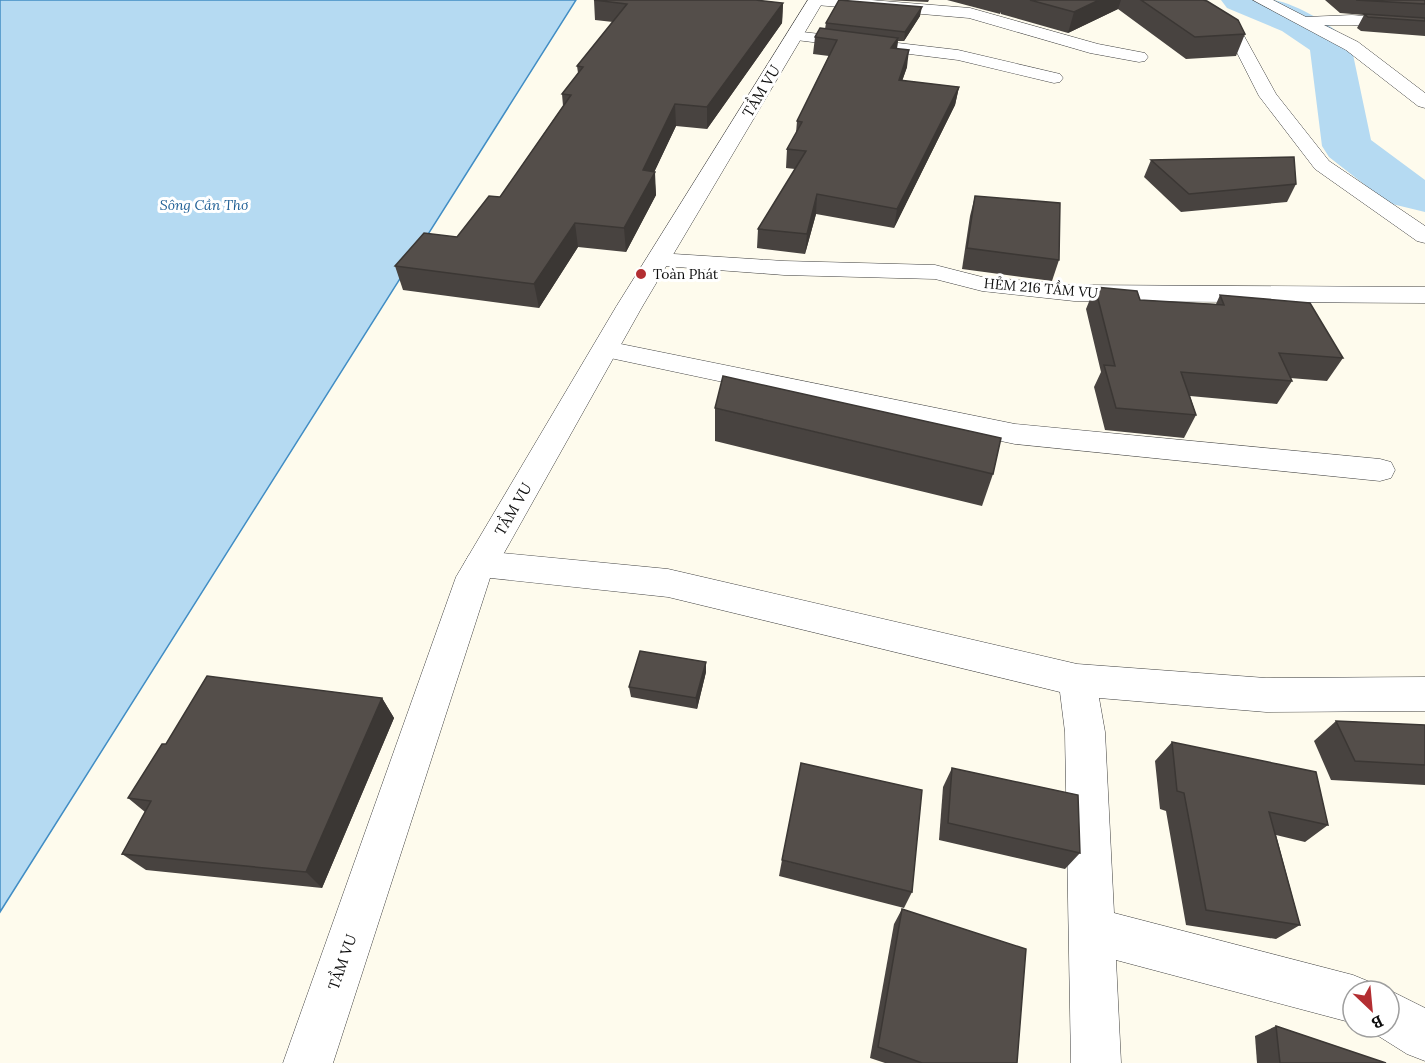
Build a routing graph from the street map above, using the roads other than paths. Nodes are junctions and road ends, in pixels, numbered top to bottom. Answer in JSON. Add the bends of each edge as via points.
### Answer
{"nodes":[{"id":1,"x":816,"y":0,"type":"edge"},
{"id":2,"x":1191,"y":0,"type":"edge"},
{"id":3,"x":1261,"y":0,"type":"edge"},
{"id":4,"x":1304,"y":21,"type":"junction"},
{"id":5,"x":1425,"y":27,"type":"edge"},
{"id":6,"x":794,"y":36,"type":"junction"},
{"id":7,"x":1139,"y":57,"type":"dead end"},
{"id":8,"x":1054,"y":78,"type":"dead end"},
{"id":9,"x":1425,"y":102,"type":"edge"},
{"id":10,"x":1425,"y":236,"type":"edge"},
{"id":11,"x":658,"y":260,"type":"junction"},
{"id":12,"x":1425,"y":295,"type":"edge"},
{"id":13,"x":606,"y":349,"type":"junction"},
{"id":14,"x":1380,"y":470,"type":"dead end"},
{"id":15,"x":481,"y":564,"type":"junction"},
{"id":16,"x":1077,"y":680,"type":"junction"},
{"id":17,"x":1425,"y":694,"type":"edge"},
{"id":18,"x":1092,"y":930,"type":"junction"},
{"id":19,"x":1341,"y":996,"type":"edge"},
{"id":20,"x":1401,"y":1022,"type":"edge"},
{"id":21,"x":1425,"y":1036,"type":"edge"},
{"id":22,"x":308,"y":1063,"type":"edge"},
{"id":23,"x":1096,"y":1063,"type":"edge"}],
"edges":[{"from":1,"to":6,"type":"street","name":"TẦM VU"},
{"from":1,"to":7,"type":"street","via":[[970,13],[1096,49]]},
{"from":2,"to":10,"type":"street","via":[[1221,17],[1235,33],[1268,96],[1322,165]]},
{"from":3,"to":4,"type":"street"},
{"from":4,"to":5,"type":"street"},
{"from":4,"to":9,"type":"street","via":[[1352,46]]},
{"from":6,"to":8,"type":"street","via":[[958,55]]},
{"from":6,"to":11,"type":"street","name":"TẦM VU"},
{"from":11,"to":12,"type":"street","name":"HẺM 216 TẦM VU","via":[[935,272],[982,284],[1074,293]]},
{"from":11,"to":13,"type":"street","name":"TẦM VU"},
{"from":13,"to":14,"type":"street","via":[[1015,434]]},
{"from":13,"to":15,"type":"street","name":"TẦM VU"},
{"from":15,"to":16,"type":"street","via":[[668,583]]},
{"from":15,"to":22,"type":"street","name":"TẦM VU","via":[[473,577]]},
{"from":16,"to":17,"type":"street","via":[[1266,695]]},
{"from":16,"to":18,"type":"street","via":[[1085,732]]},
{"from":18,"to":19,"type":"street"},
{"from":18,"to":23,"type":"street"},
{"from":20,"to":21,"type":"street"}]}
